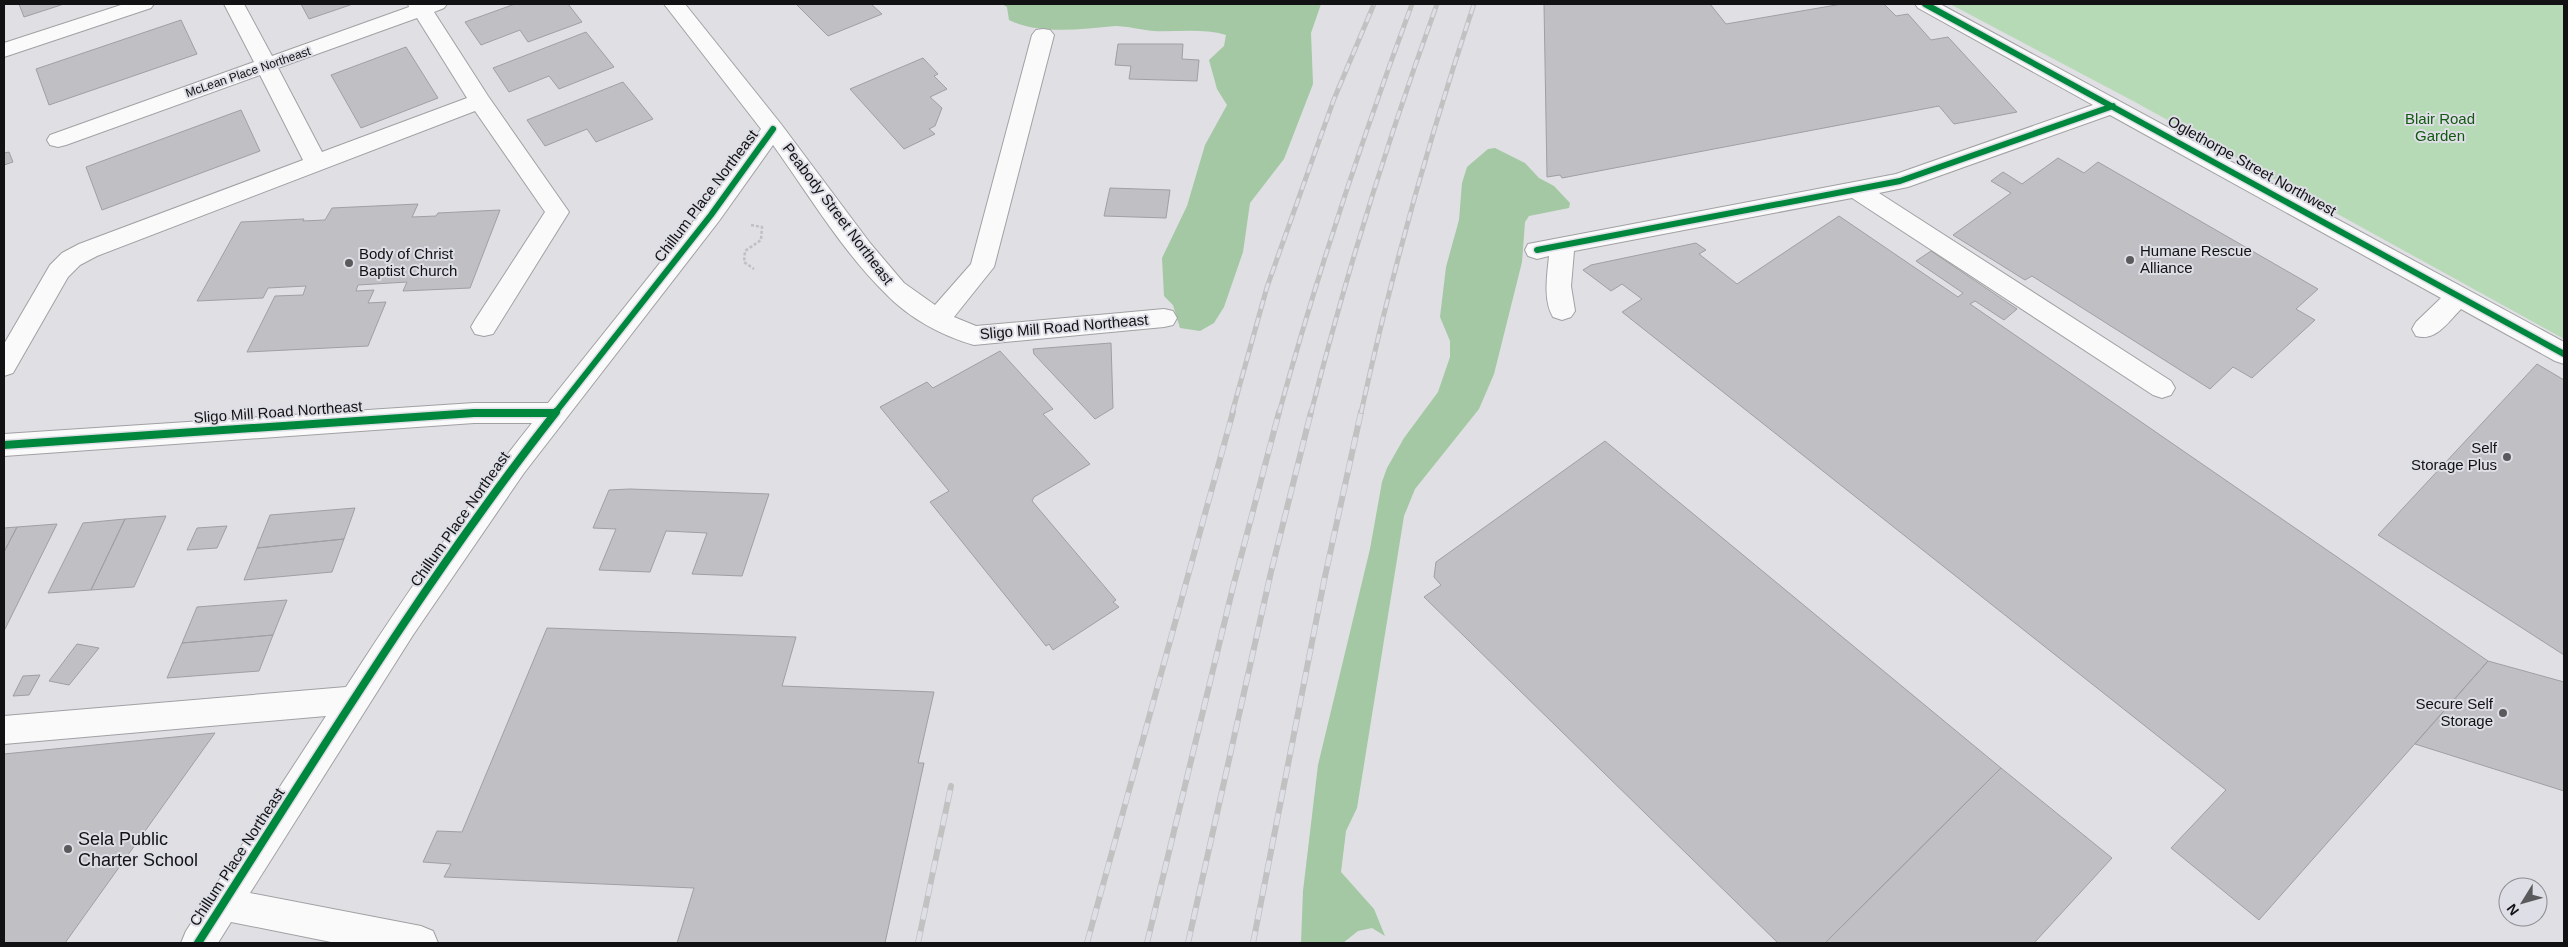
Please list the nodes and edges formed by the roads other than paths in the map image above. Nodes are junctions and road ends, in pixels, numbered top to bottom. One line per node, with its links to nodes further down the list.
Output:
1 (144, 4): 7 (street)
2 (234, 4): 8 (street)
3 (674, 4): 11 (street, Peabody Street Northeast)
4 (1925, 4): 10 (street, Oglethorpe Street Northwest)
5 (426, 6): 8 (street, McLean Place Northeast); 9 (street)
6 (1043, 35): 20 (street)
7 (4, 50)
8 (266, 66): 12 (street, McLean Place Northeast); 13 (street)
9 (480, 100): 13 (street); 21 (street)
10 (2113, 106): 14 (street); 17 (street, Oglethorpe Street Northwest)
11 (773, 129): 20 (street, Peabody Street Northeast); 26 (street, Chillum Place Northeast)
12 (58, 140)
13 (316, 162): 24 (street)
14 (1857, 190): 15 (street); 25 (street)
15 (1562, 245): 16 (street); 18 (street)
16 (1537, 250)
17 (2459, 296): 22 (street); 23 (street, Oglethorpe Street Northwest)
18 (1562, 311)
19 (1164, 318): 20 (street, Sligo Mill Road Northeast)
20 (937, 320)
21 (484, 327)
22 (2424, 329)
23 (2564, 354)
24 (4, 366)
25 (2162, 388)
26 (554, 413): 27 (street, Sligo Mill Road Northeast); 28 (street, Chillum Place Northeast)
27 (4, 445)
28 (354, 700): 29 (street); 30 (street, Chillum Place Northeast)
29 (4, 730)
30 (223, 904): 31 (street, Chillum Place Northeast); 32 (street)
31 (198, 943)
32 (421, 943)

